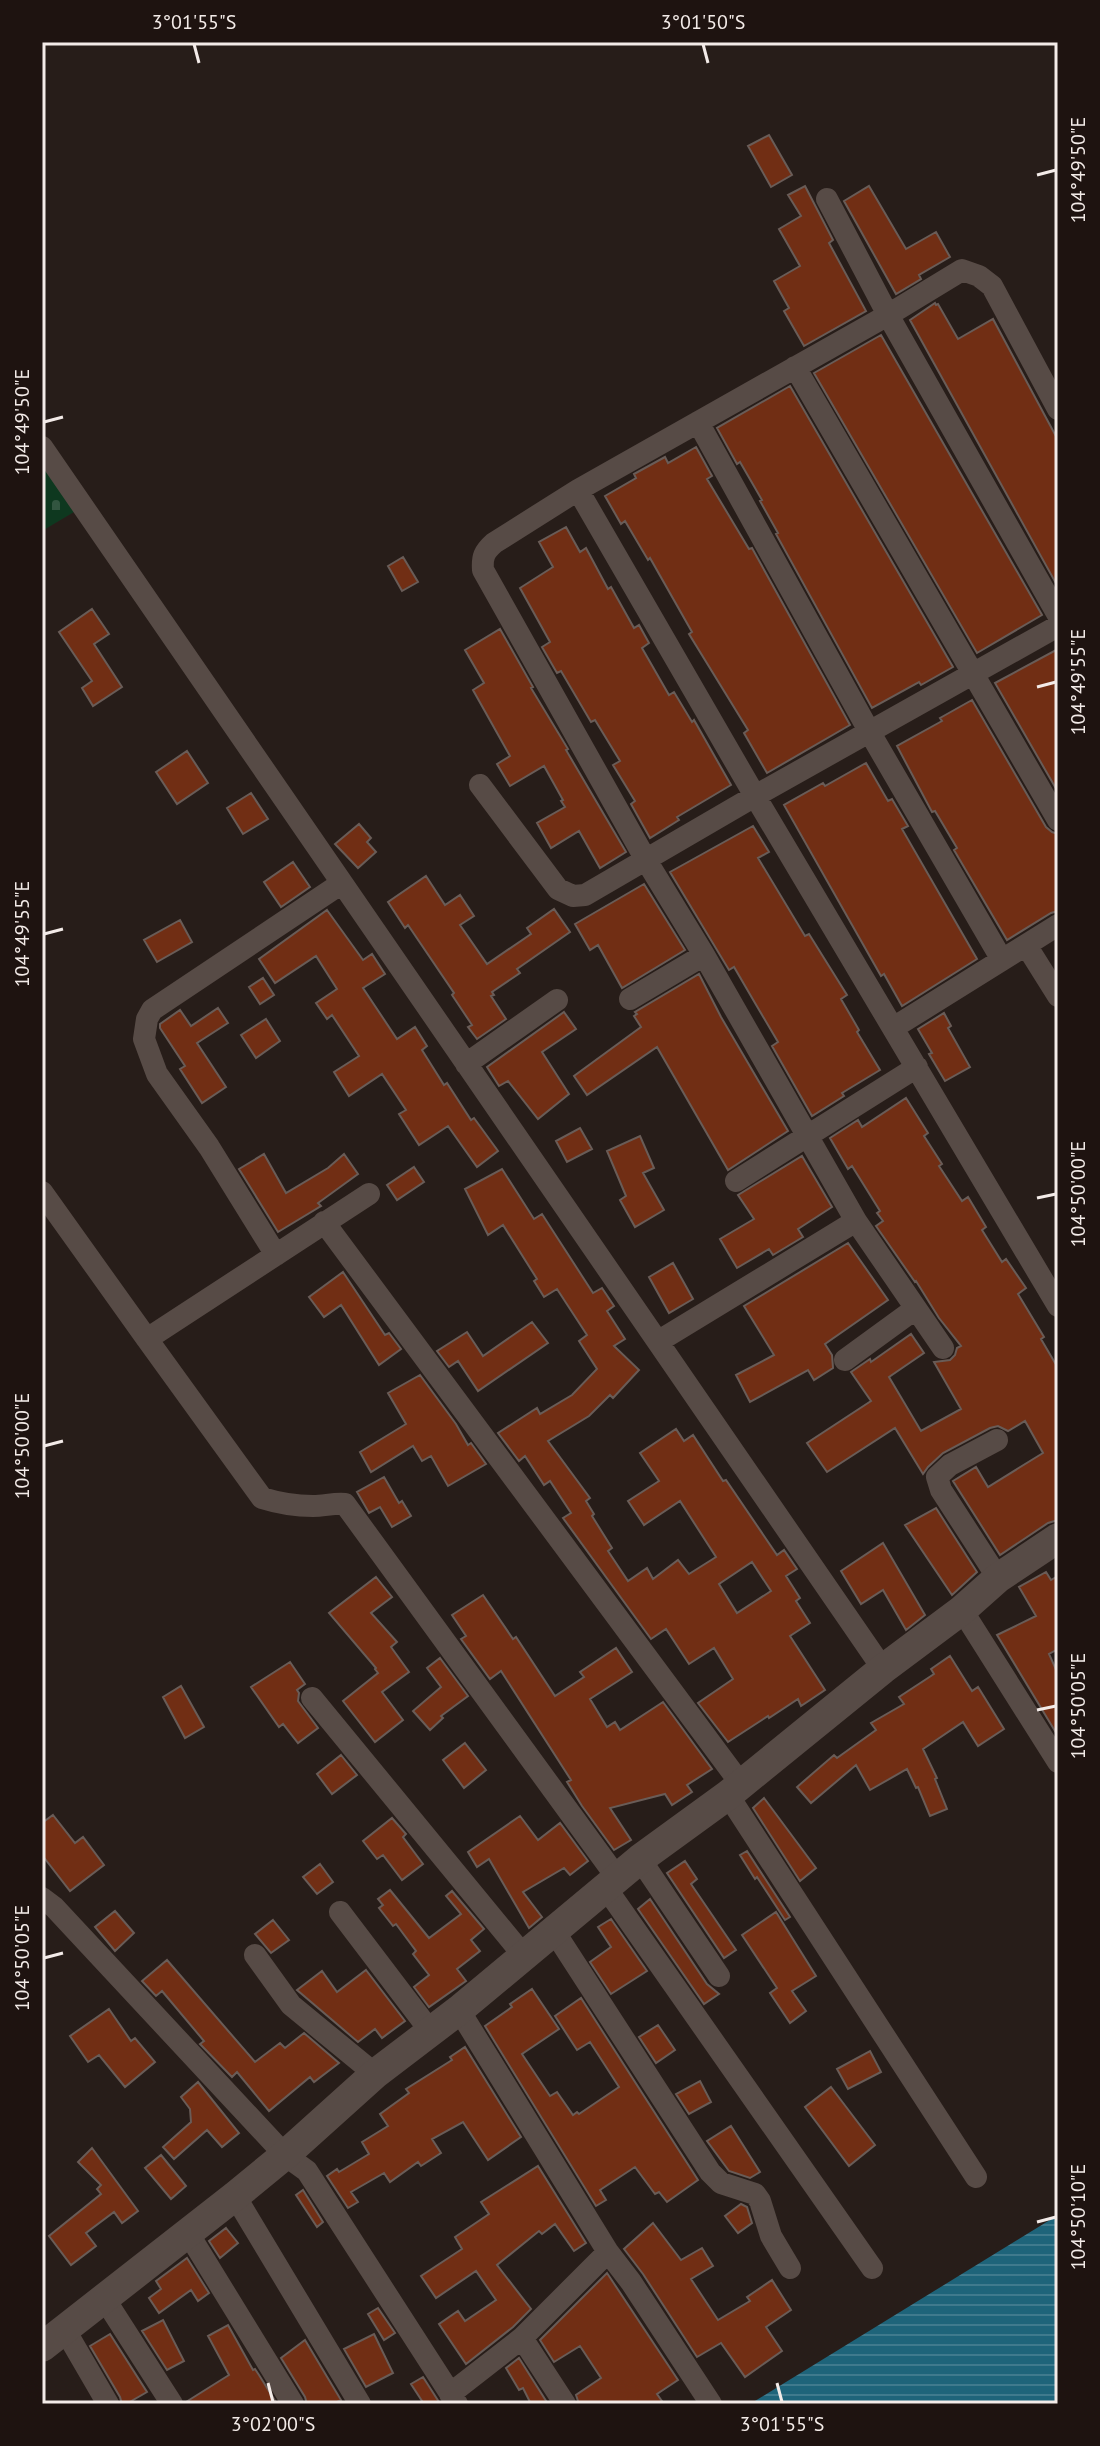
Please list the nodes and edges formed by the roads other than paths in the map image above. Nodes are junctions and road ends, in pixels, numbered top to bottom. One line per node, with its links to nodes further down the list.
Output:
1 (827, 199): 2 (street)
2 (888, 315): 3 (street); 4 (street); 8 (street)
3 (795, 367): 5 (street); 10 (street)
4 (1058, 409)
5 (698, 422): 7 (street); 11 (street)
6 (42, 447): 16 (street)
7 (578, 490): 13 (street); 15 (street)
8 (1058, 615)
9 (1058, 626): 10 (street)
10 (973, 673): 11 (street); 14 (street)
11 (869, 731): 13 (street); 20 (street)
12 (480, 785): 15 (street)
13 (755, 796): 15 (street); 24 (street)
14 (1058, 820)
15 (646, 860): 19 (street)
16 (342, 883): 25 (street); 33 (street)
17 (1058, 925): 18 (street)
18 (1026, 945): 20 (street); 21 (street)
19 (704, 955): 22 (street); 27 (street)
20 (1002, 960): 24 (street)
21 (1058, 996)
22 (630, 999)
23 (557, 1000): 25 (street)
24 (893, 1028): 26 (street)
25 (466, 1064): 37 (street)
26 (917, 1067): 27 (street); 34 (street)
27 (807, 1137): 28 (street); 31 (street)
28 (736, 1181)
29 (42, 1192): 36 (street)
30 (369, 1194): 32 (street)
31 (856, 1221): 35 (street); 37 (street)
32 (324, 1222): 33 (street); 47 (street)
33 (276, 1255): 36 (street)
34 (1058, 1306)
35 (915, 1309): 38 (street); 39 (street)
36 (147, 1339): 48 (street)
37 (659, 1341): 44 (street)
38 (943, 1348)
39 (845, 1360)
40 (997, 1440): 42 (street)
41 (1058, 1538): 42 (main road)
42 (998, 1578): 43 (main road)
43 (962, 1610): 44 (main road); 46 (street)
44 (883, 1669): 47 (main road)
45 (312, 1698): 53 (street)
46 (1058, 1762)
47 (734, 1789): 48 (main road); 59 (street)
48 (621, 1875): 51 (main road); 54 (street); 64 (street)
49 (42, 1898): 58 (street)
50 (340, 1912): 56 (street)
51 (554, 1931): 53 (main road); 63 (street)
52 (255, 1955): 57 (street)
53 (524, 1956): 55 (main road)
54 (719, 1976)
55 (459, 2010): 56 (main road); 62 (street)
56 (431, 2032): 57 (main road)
57 (375, 2074): 58 (main road)
58 (285, 2155): 60 (main road); 68 (street)
59 (976, 2177)
60 (235, 2196): 61 (main road); 72 (street)
61 (188, 2233): 65 (main road); 71 (street)
62 (608, 2252): 66 (street); 74 (street)
63 (790, 2268)
64 (872, 2268)
65 (104, 2298): 67 (main road); 70 (street)
66 (522, 2338): 68 (street); 73 (street)
67 (53, 2339): 69 (street)
68 (453, 2399)
69 (108, 2404)
70 (172, 2404)
71 (293, 2404)
72 (360, 2404)
73 (565, 2404)
74 (711, 2404)

